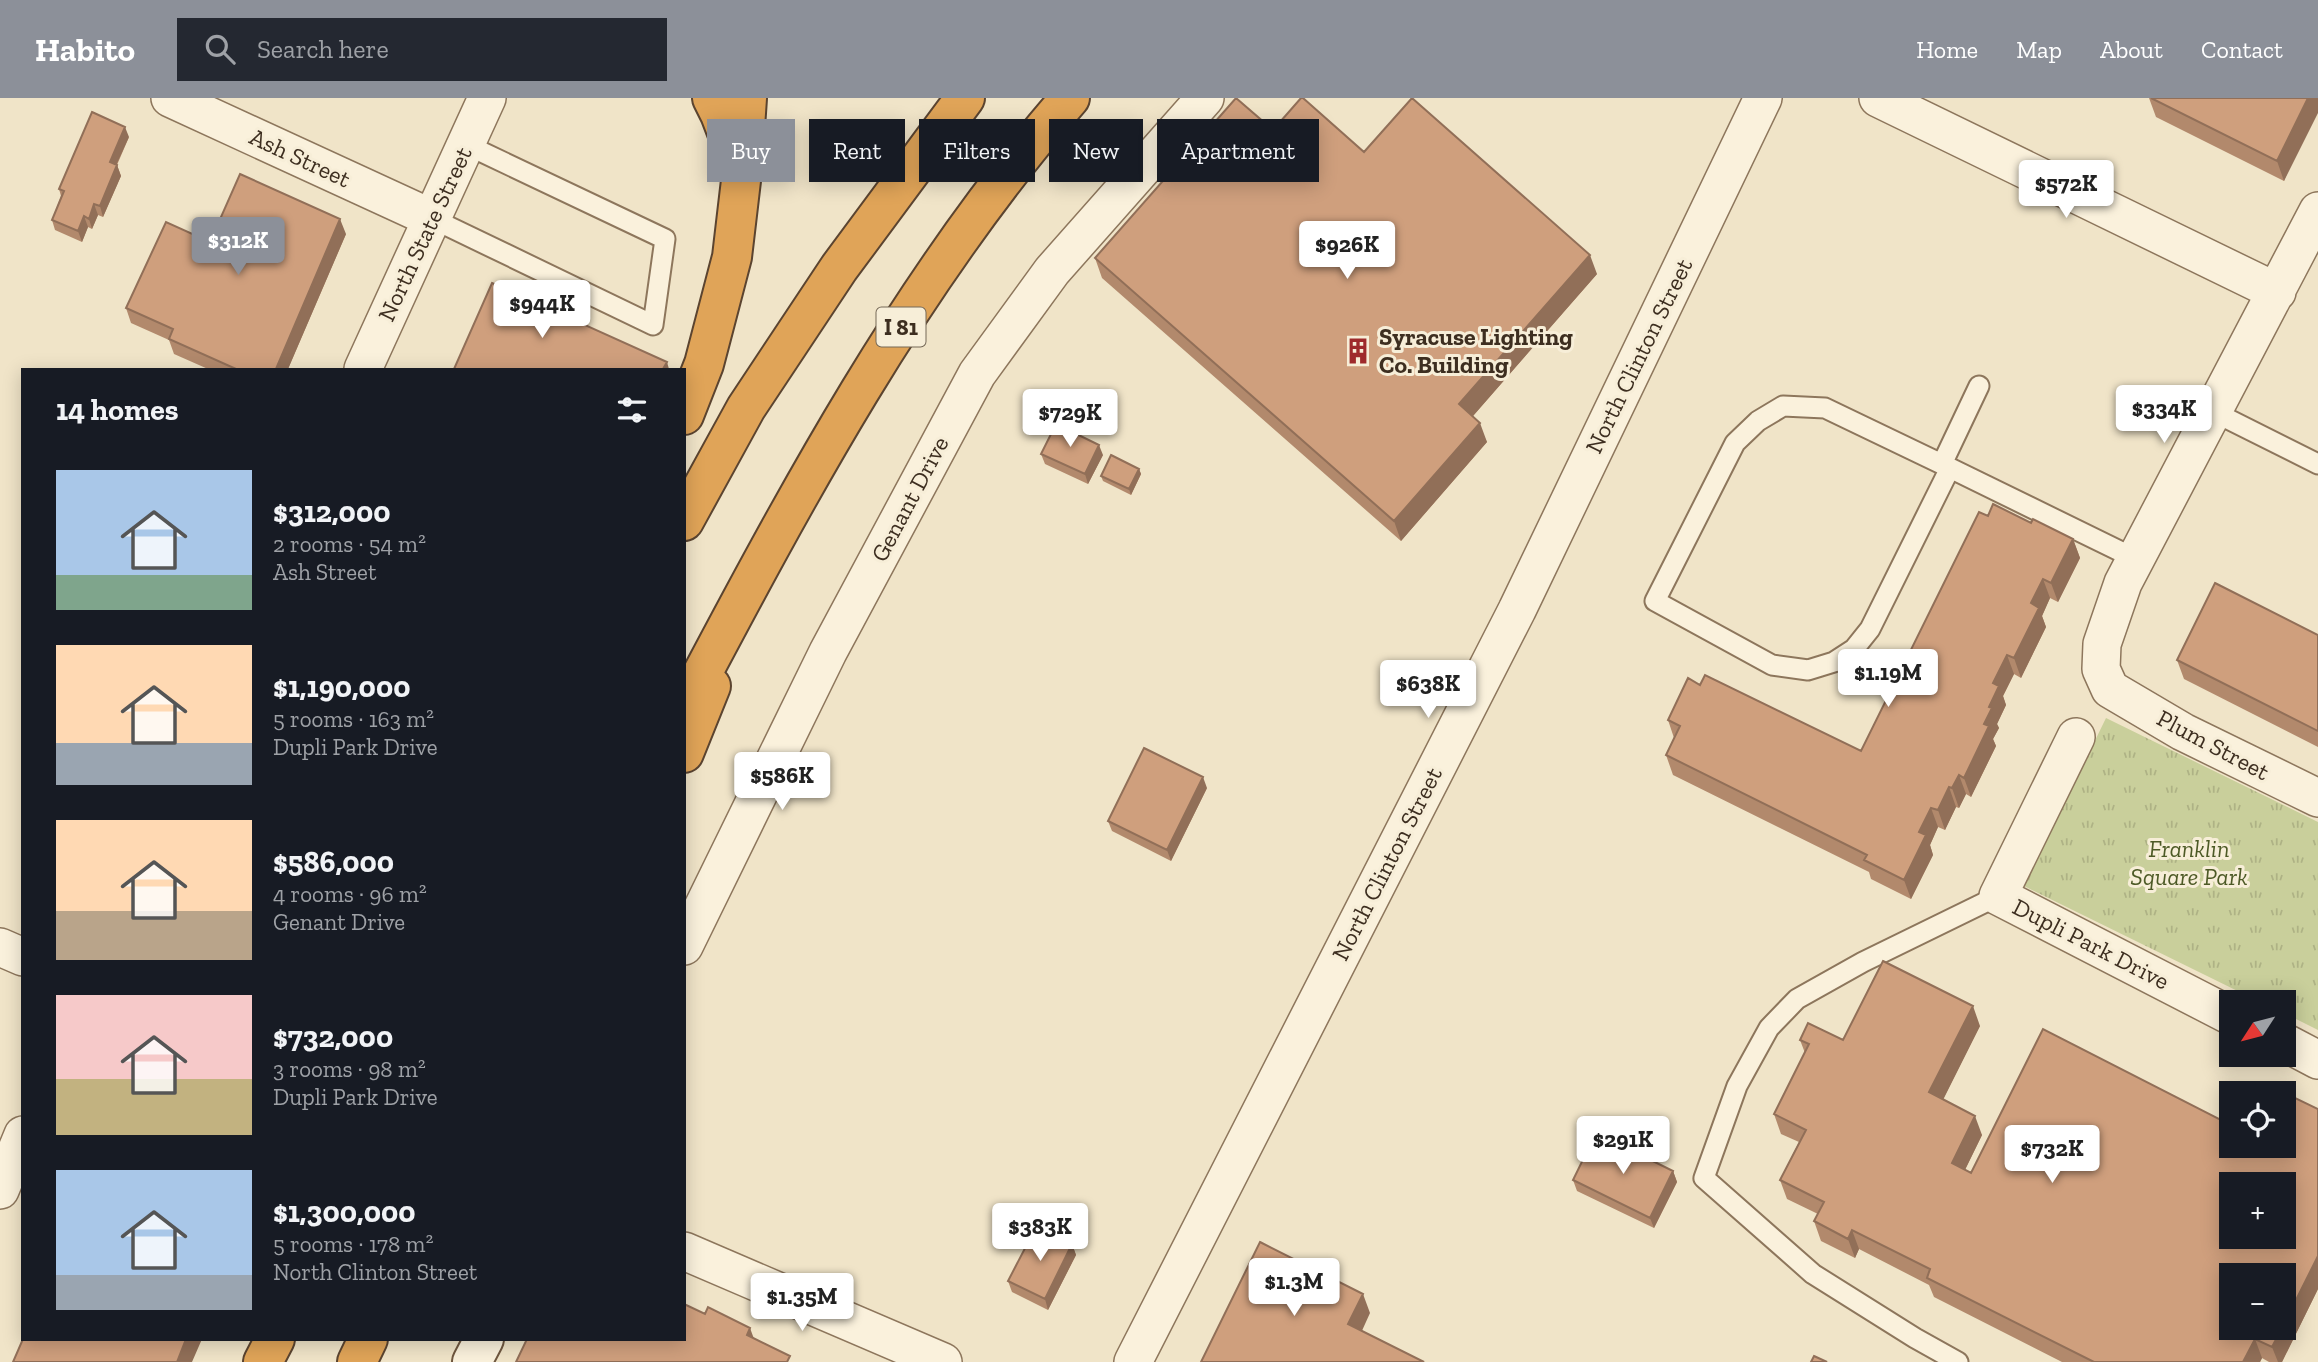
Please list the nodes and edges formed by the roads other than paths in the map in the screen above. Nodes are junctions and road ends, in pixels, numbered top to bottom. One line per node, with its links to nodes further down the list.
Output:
1 (170, 98): 15 (street, Ash Street)
2 (487, 98): 12 (street, North State Street)
3 (712, 98): 10 (highway)
4 (747, 98): 11 (highway)
5 (965, 98): 23 (highway)
6 (1070, 98): 25 (highway, I 81)
7 (1205, 98): 31 (street, Genant Drive)
8 (1763, 98): 47 (street, North Clinton Street)
9 (1878, 98): 16 (street)
10 (722, 119)
11 (746, 119)
12 (465, 144): 15 (street, North State Street); 15 (lane)
13 (741, 182): 19 (highway)
14 (2318, 211): 16 (street)
15 (431, 218): 17 (street, North State Street)
16 (2277, 292): 20 (street)
17 (363, 368)
18 (1979, 386): 22 (lane)
19 (686, 410)
20 (2214, 412): 21 (lane); 24 (street)
21 (2318, 464)
22 (1946, 466): 22 (lane); 24 (lane)
23 (686, 517)
24 (2136, 559): 29 (street, Plum Street)
25 (756, 572): 26 (highway, I 81); 28 (highway)
26 (686, 704)
27 (2076, 737): 30 (street, Dupli Park Drive)
28 (686, 748)
29 (2318, 798)
30 (1998, 896): 34 (street, Dupli Park Drive); 48 (lane)
31 (686, 942)
32 (0, 947): 33 (street)
33 (21, 956)
34 (2219, 1010)
35 (2296, 1048): 36 (street)
36 (2318, 1060)
37 (21, 1140): 38 (street)
38 (0, 1190)
39 (686, 1252): 46 (street)
40 (274, 1341): 43 (highway)
41 (367, 1341): 44 (highway)
42 (483, 1341): 45 (main road)
43 (263, 1362)
44 (357, 1362)
45 (472, 1362)
46 (943, 1362)
47 (1133, 1362)
48 (1958, 1362)

